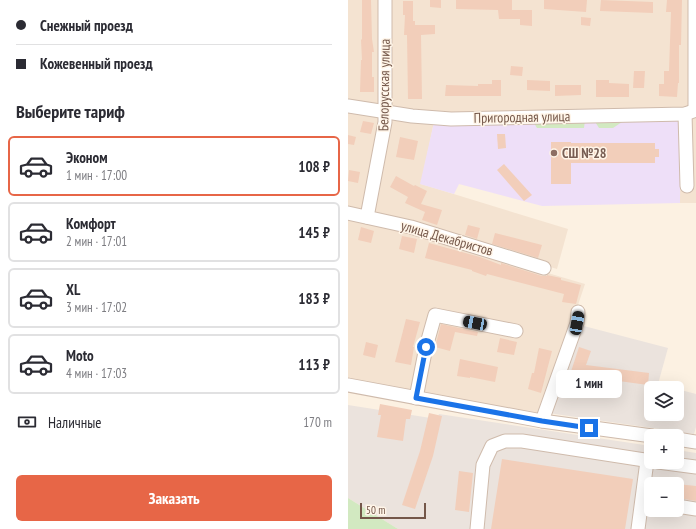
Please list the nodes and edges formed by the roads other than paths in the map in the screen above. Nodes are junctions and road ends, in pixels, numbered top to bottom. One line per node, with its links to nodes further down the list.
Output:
1 (385, 0): 5 (street, Белорусская улица)
2 (695, 0): 4 (street)
3 (348, 106): 5 (street, Пригородная улица)
4 (692, 111): 5 (street, Пригородная улица); 6 (street)
5 (385, 113): 8 (street, Белорусская улица)
6 (687, 186)
7 (348, 214): 8 (street, улица Декабристов)
8 (367, 217): 9 (street, улица Декабристов)
9 (544, 268)
10 (578, 312): 14 (street)
11 (516, 331): 13 (street)
12 (348, 385): 13 (street)
13 (416, 398): 14 (street)
14 (542, 421): 15 (street)
15 (644, 435)
16 (684, 440): 17 (street)
17 (696, 442)
18 (644, 460): 24 (street)
19 (684, 465): 20 (street)
20 (696, 467)
21 (684, 507): 22 (street)
22 (696, 509)
23 (644, 510): 25 (street)
24 (477, 529)
25 (638, 529)

